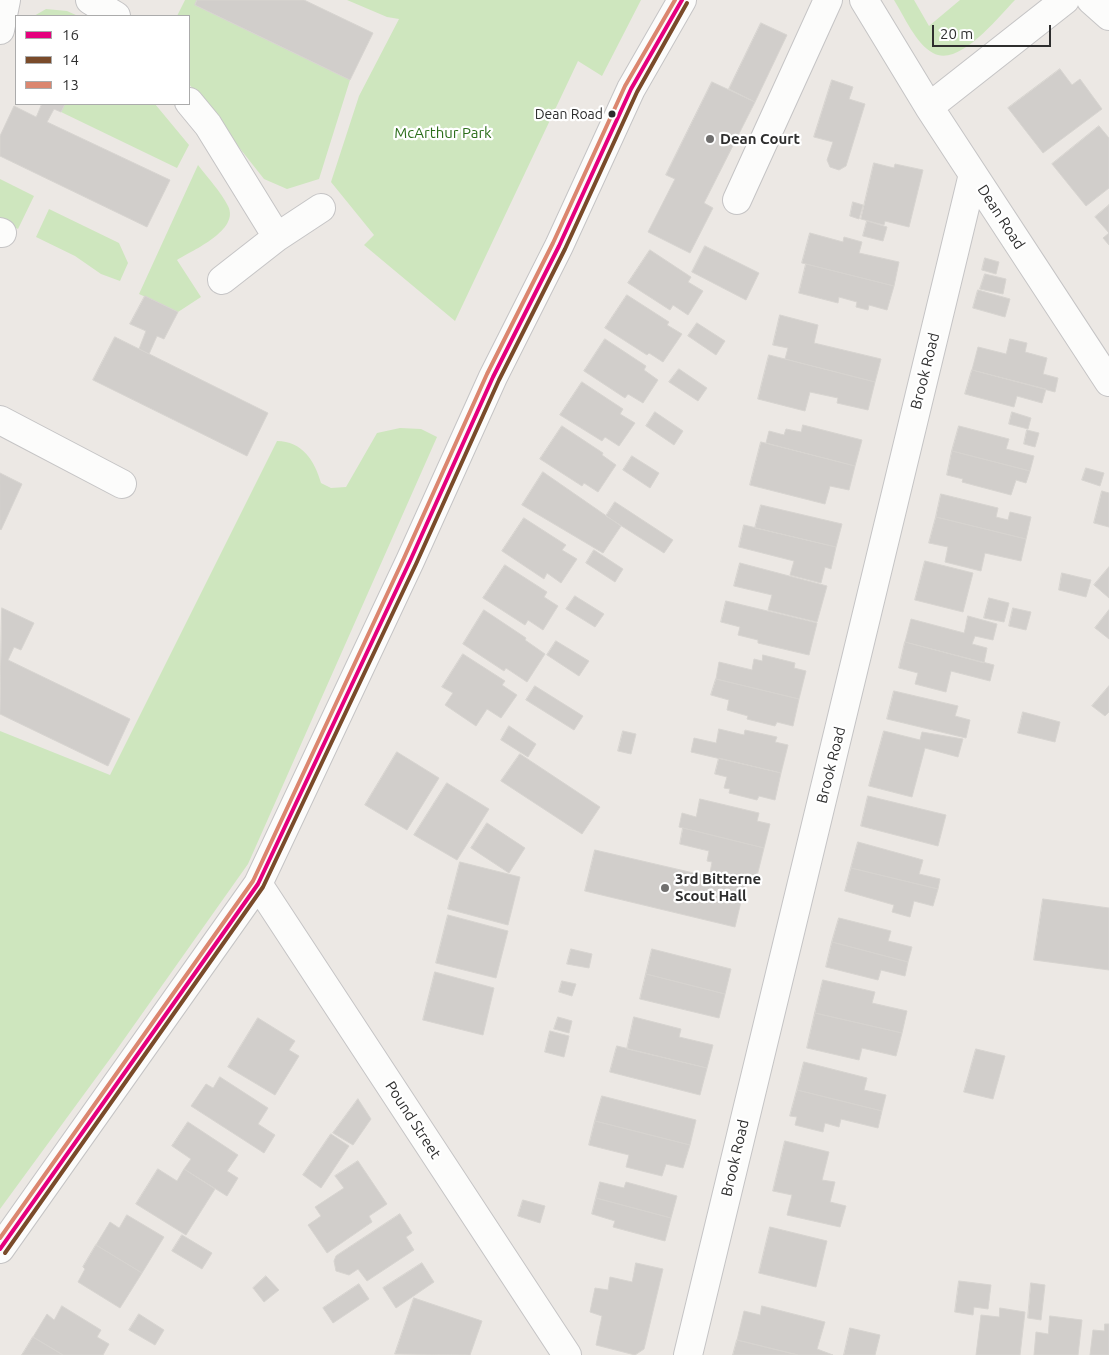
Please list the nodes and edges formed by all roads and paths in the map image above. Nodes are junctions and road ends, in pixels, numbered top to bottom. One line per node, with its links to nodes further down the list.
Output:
1 (6, 0): 10 (street)
2 (90, 0): 8 (street)
3 (682, 0): 21 (street)
4 (828, 0): 14 (street)
5 (864, 0): 12 (street, Dean Road)
6 (1065, 0): 12 (street)
7 (1090, 0): 9 (street)
8 (117, 10)
9 (1109, 16)
10 (0, 30)
11 (190, 103): 16 (street)
12 (929, 107): 13 (street, Dean Road)
13 (973, 174): 18 (street, Dean Road); 24 (street, Brook Road)
14 (736, 200)
15 (320, 208): 16 (street)
16 (277, 237): 17 (street)
17 (222, 280)
18 (1109, 382)
19 (0, 420): 20 (street)
20 (122, 484)
21 (258, 884): 22 (street); 23 (street, Pound Street)
22 (0, 1249)
23 (567, 1355)
24 (688, 1355)

